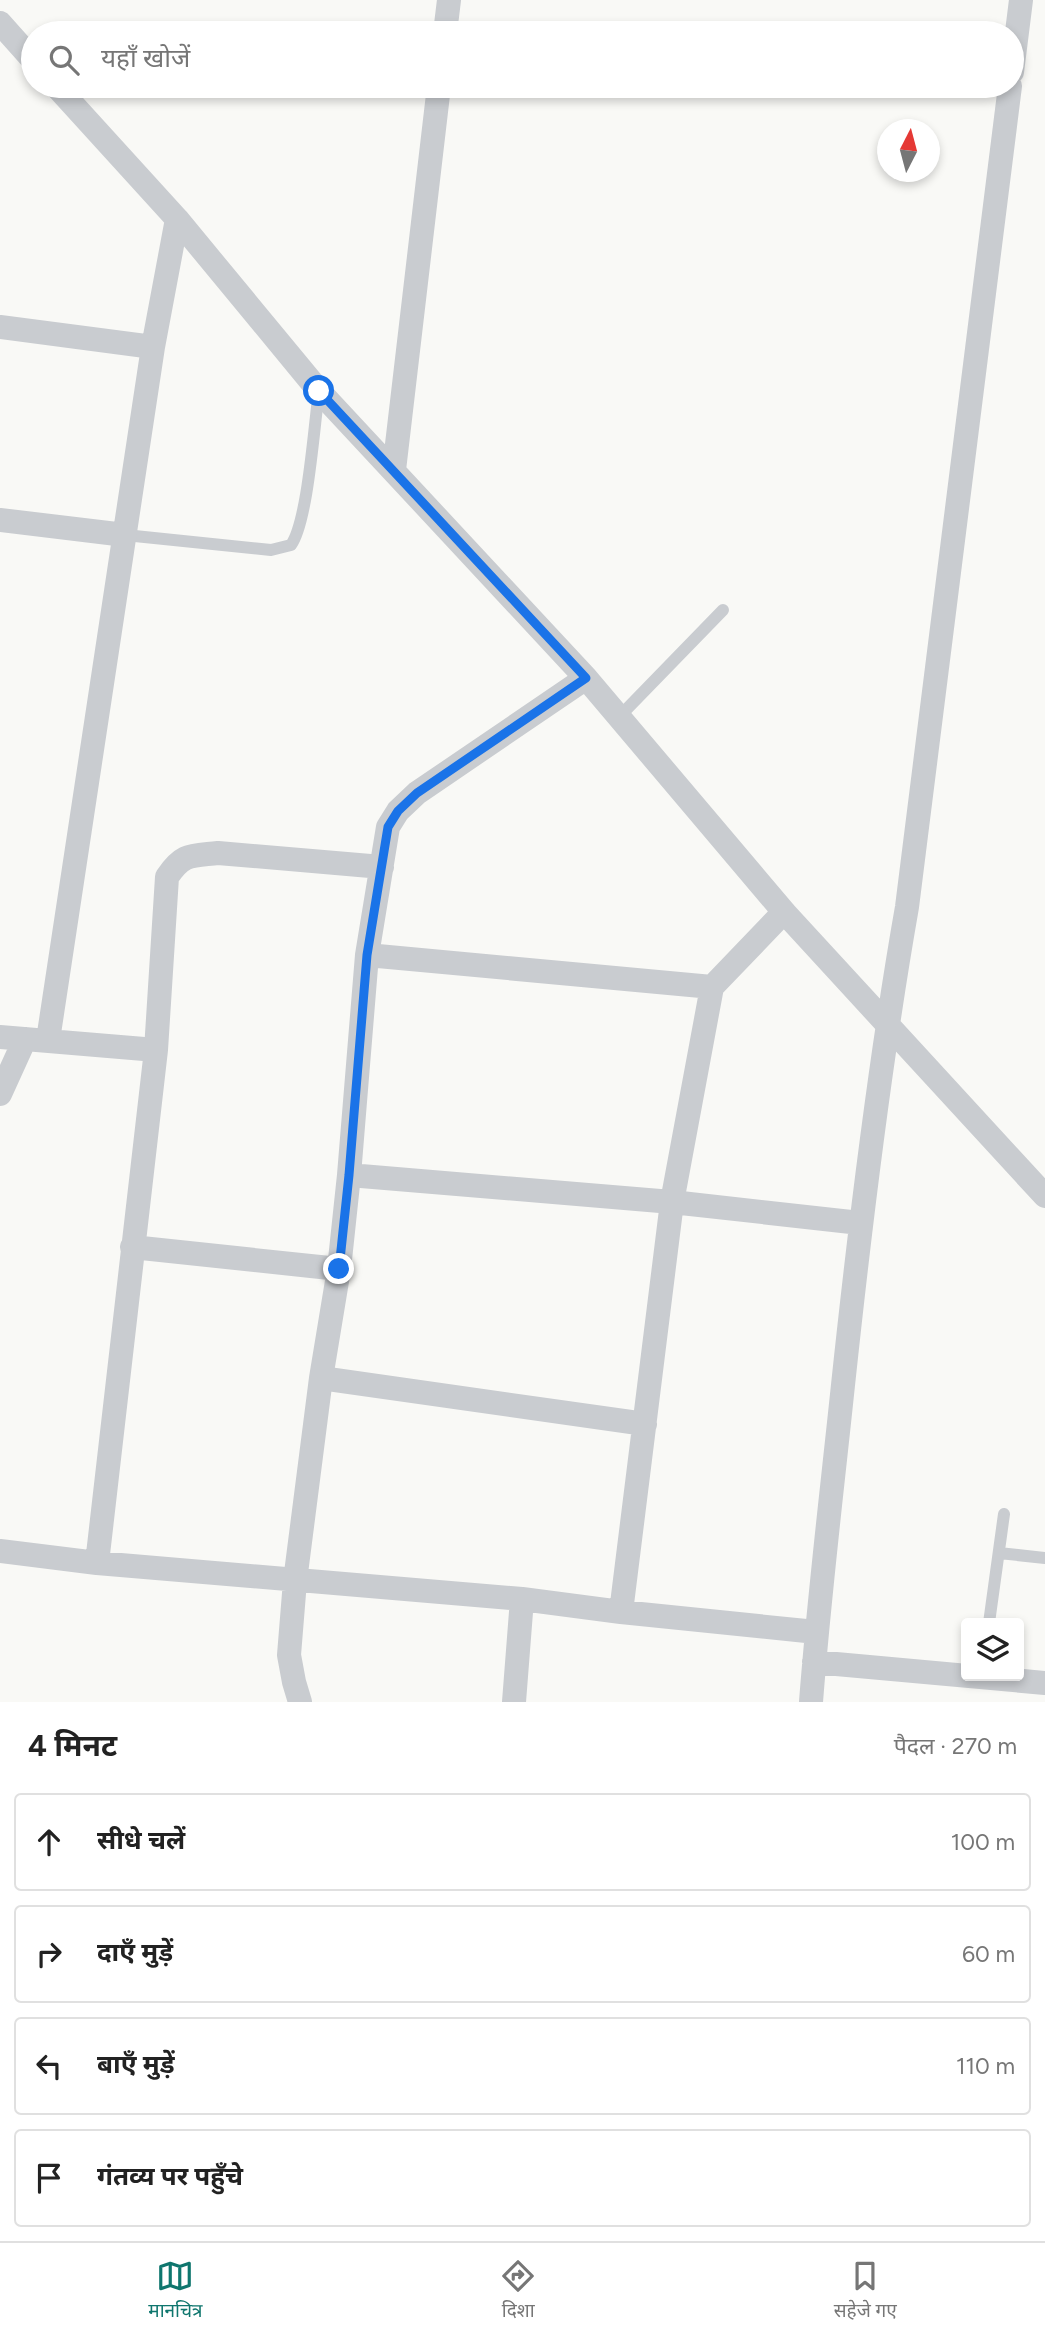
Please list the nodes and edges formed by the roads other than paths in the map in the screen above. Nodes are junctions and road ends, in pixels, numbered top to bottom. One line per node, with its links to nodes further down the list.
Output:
1 (449, 0): 3 (street)
2 (1021, 0): 4 (street)
3 (446, 21)
4 (1018, 21)
5 (0, 23): 6 (street)
6 (21, 47)
7 (68, 98): 10 (street)
8 (438, 98): 14 (street)
9 (1008, 98): 24 (street)
10 (177, 219): 12 (street); 13 (street)
11 (0, 327): 12 (street)
12 (153, 347): 16 (street)
13 (319, 391): 14 (street); 16 (lane)
14 (394, 470): 18 (street)
15 (0, 520): 16 (street)
16 (125, 535): 26 (street)
17 (723, 610): 19 (lane)
18 (586, 678): 19 (street); 20 (street)
19 (619, 717): 21 (street)
20 (382, 867): 22 (street); 27 (street)
21 (784, 912): 23 (street); 24 (street)
22 (367, 955): 23 (street); 29 (street)
23 (712, 987): 31 (street)
24 (886, 1025): 30 (street); 32 (street)
25 (0, 1037): 26 (street)
26 (36, 1040): 27 (street); 28 (street)
27 (156, 1050): 33 (street)
28 (0, 1094)
29 (349, 1175): 31 (street); 34 (street)
30 (1045, 1196)
31 (672, 1202): 32 (street); 36 (street)
32 (860, 1223): 46 (street)
33 (132, 1247): 34 (street); 41 (street)
34 (339, 1269): 35 (street)
35 (321, 1378): 36 (street); 42 (street)
36 (645, 1424): 44 (street)
37 (1004, 1514): 39 (lane)
38 (0, 1551): 41 (street)
39 (999, 1553): 40 (lane); 45 (lane)
40 (1045, 1558)
41 (97, 1563): 42 (street)
42 (295, 1581): 43 (street); 51 (street)
43 (522, 1599): 44 (street); 52 (street)
44 (621, 1612): 46 (street)
45 (990, 1618)
46 (816, 1632): 47 (street)
47 (814, 1662): 48 (street); 53 (street)
48 (961, 1675)
49 (1024, 1681): 50 (street)
50 (1045, 1683)
51 (300, 1702)
52 (514, 1702)
53 (811, 1702)

